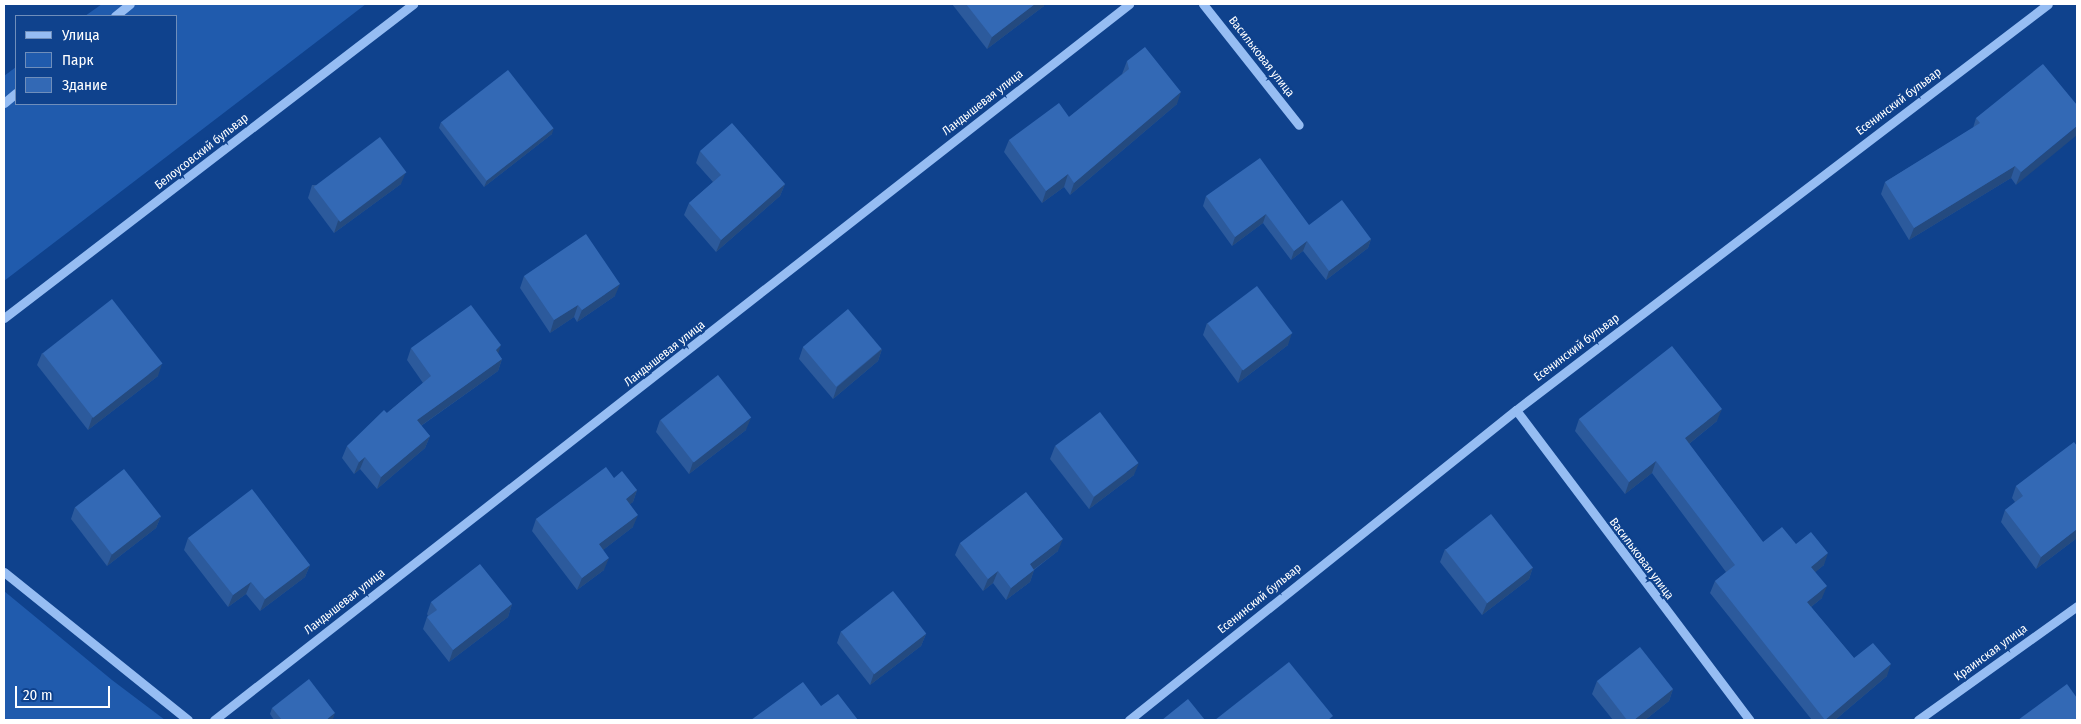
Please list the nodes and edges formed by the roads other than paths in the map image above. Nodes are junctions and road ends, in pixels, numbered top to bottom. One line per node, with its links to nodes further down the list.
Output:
1 (130, 4): 6 (street)
2 (413, 4): 10 (street, Белоусовский бульвар)
3 (1129, 4): 15 (street, Ландышевая улица)
4 (1203, 4): 9 (street, Васильковая улица)
5 (2048, 4): 11 (street, Есенинский бульвар)
6 (116, 15)
7 (15, 94): 8 (street)
8 (4, 103)
9 (1298, 125)
10 (4, 318)
11 (1516, 410): 16 (street, Есенинский бульвар); 17 (street, Васильковая улица)
12 (4, 572): 14 (street)
13 (2077, 606): 18 (street, Краинская улица)
14 (188, 720)
15 (214, 720)
16 (1129, 720)
17 (1750, 720)
18 (1918, 720)

